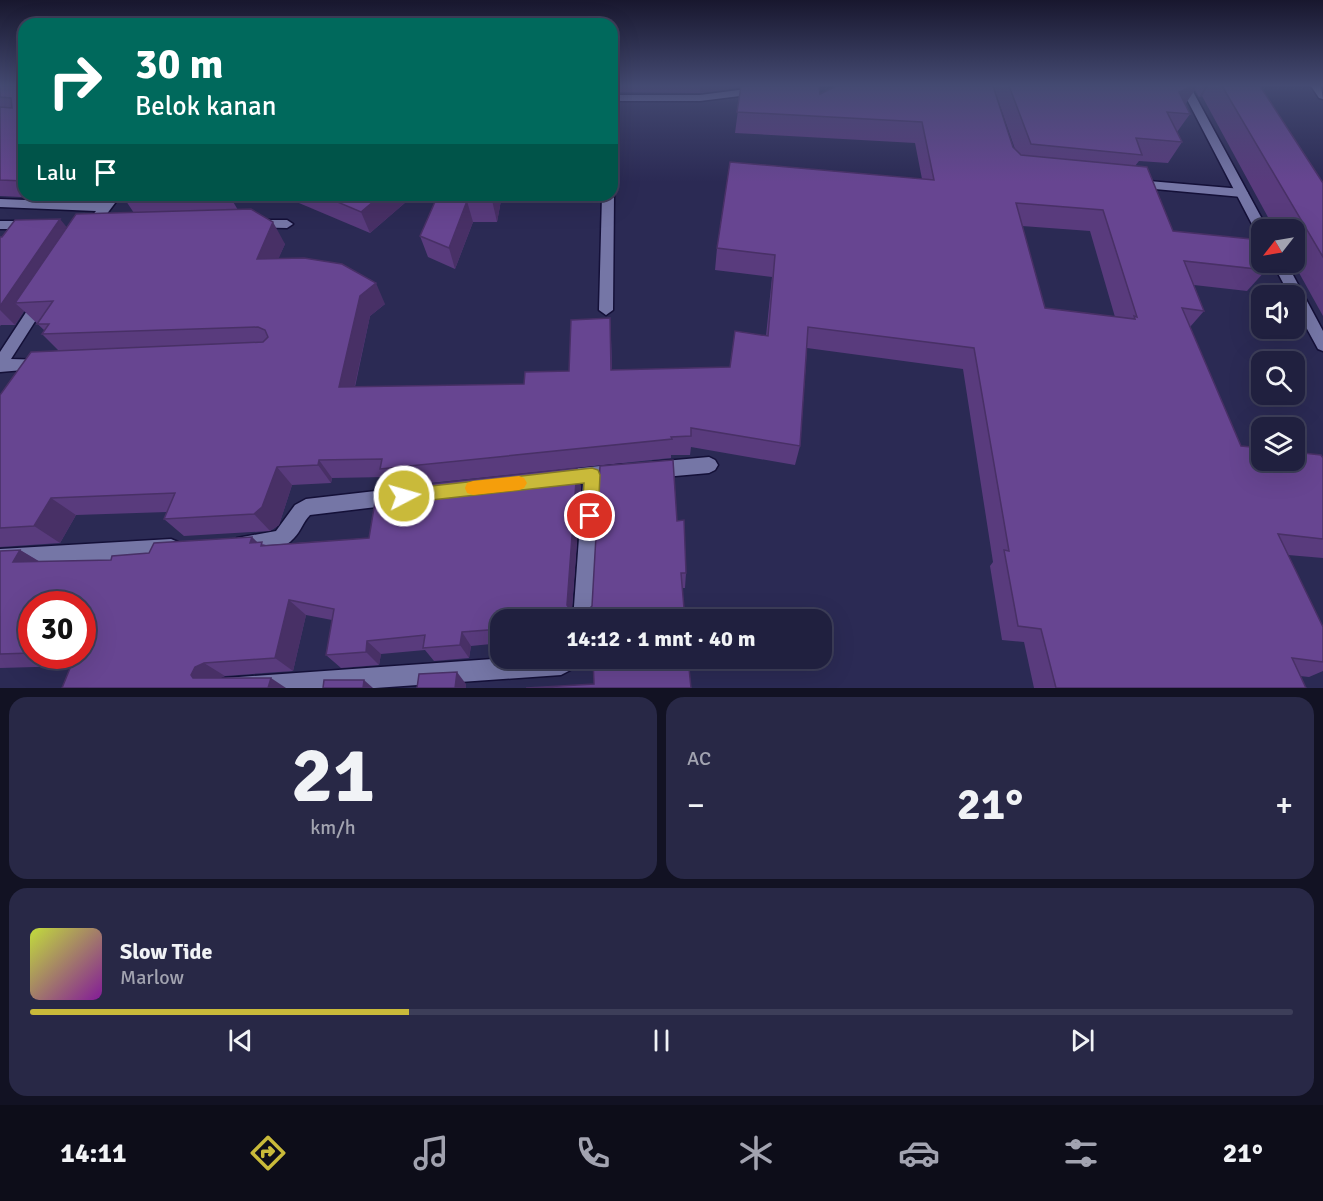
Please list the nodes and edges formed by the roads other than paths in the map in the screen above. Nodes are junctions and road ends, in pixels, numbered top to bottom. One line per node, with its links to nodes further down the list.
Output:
1 (1202, 118): 3 (street)
2 (1127, 183): 3 (street)
3 (1242, 193): 8 (street)
4 (110, 201): 7 (street)
5 (608, 201): 16 (street)
6 (0, 203): 7 (street)
7 (105, 207): 13 (street)
8 (1256, 219)
9 (241, 224): 10 (street)
10 (287, 224)
11 (0, 225): 12 (street)
12 (45, 226)
13 (113, 226)
14 (1285, 273): 17 (street)
15 (52, 285): 19 (street)
16 (606, 310)
17 (1323, 345)
18 (59, 364): 19 (street)
19 (0, 365)
20 (709, 465): 21 (street)
21 (592, 475): 22 (street); 27 (street)
22 (545, 480)
23 (416, 494): 24 (street)
24 (225, 545)
25 (190, 547): 26 (street)
26 (0, 558)
27 (584, 609)
28 (503, 669): 29 (street)
29 (225, 688)

